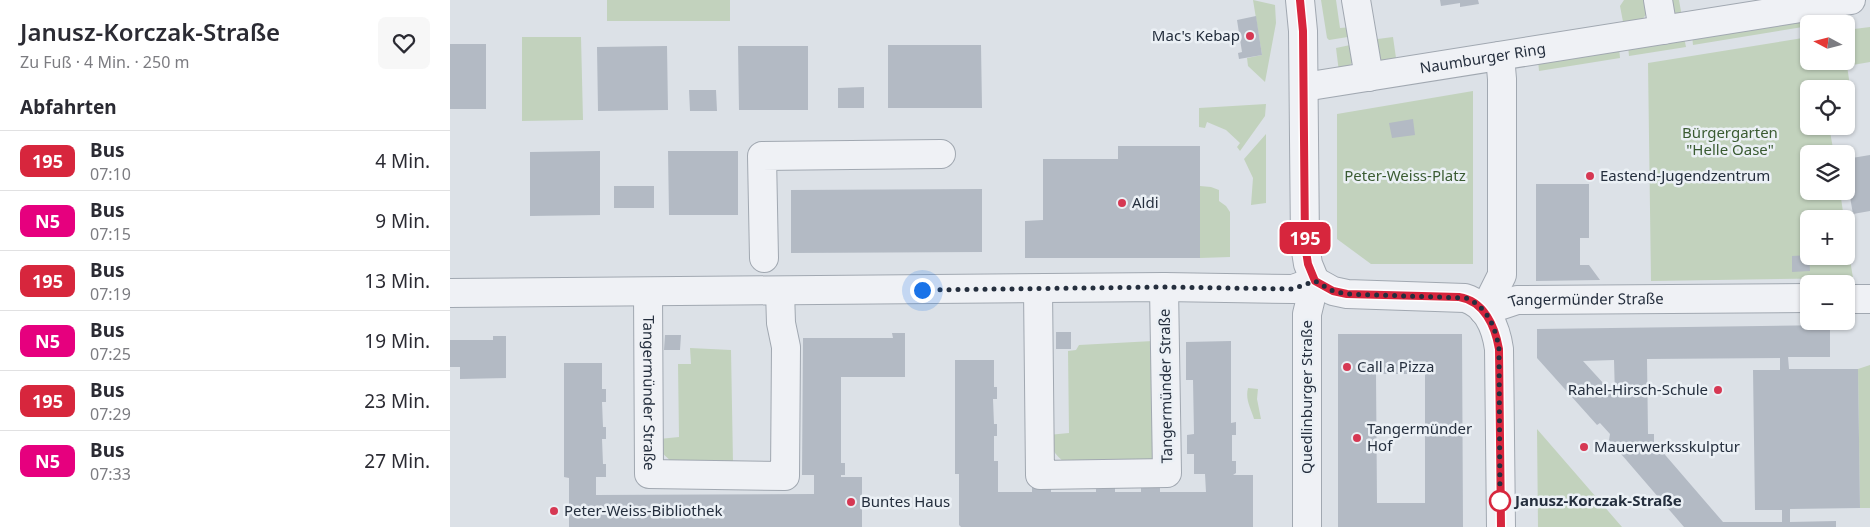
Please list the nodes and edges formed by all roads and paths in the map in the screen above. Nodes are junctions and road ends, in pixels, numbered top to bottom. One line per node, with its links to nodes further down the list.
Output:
1 (1300, 0): 8 (street)
2 (1356, 0): 7 (street)
3 (1658, 0): 5 (street)
4 (1851, 0): 5 (street, Naumburger Ring)
5 (1662, 30): 6 (street, Naumburger Ring)
6 (1500, 56): 7 (street, Naumburger Ring); 20 (street)
7 (1369, 77): 8 (street, Naumburger Ring)
8 (1304, 87): 11 (street)
9 (941, 154): 10 (street)
10 (764, 258)
11 (1315, 281): 12 (street, Tangermünder Straße); 20 (street); 21 (street, Quedlinburger Straße)
12 (1164, 287): 13 (street, Tangermünder Straße); 13 (street, Tangermünder Straße)
13 (1038, 289): 14 (street, Tangermünder Straße)
14 (780, 291): 15 (street, Tangermünder Straße); 15 (street, Tangermünder Straße)
15 (648, 292): 16 (street, Tangermünder Straße)
16 (450, 293)
17 (1800, 298): 20 (street, Tangermünder Straße)
18 (1855, 299): 19 (street)
19 (1870, 299)
20 (1484, 311): 22 (street)
21 (1308, 527)
22 (1501, 527)

